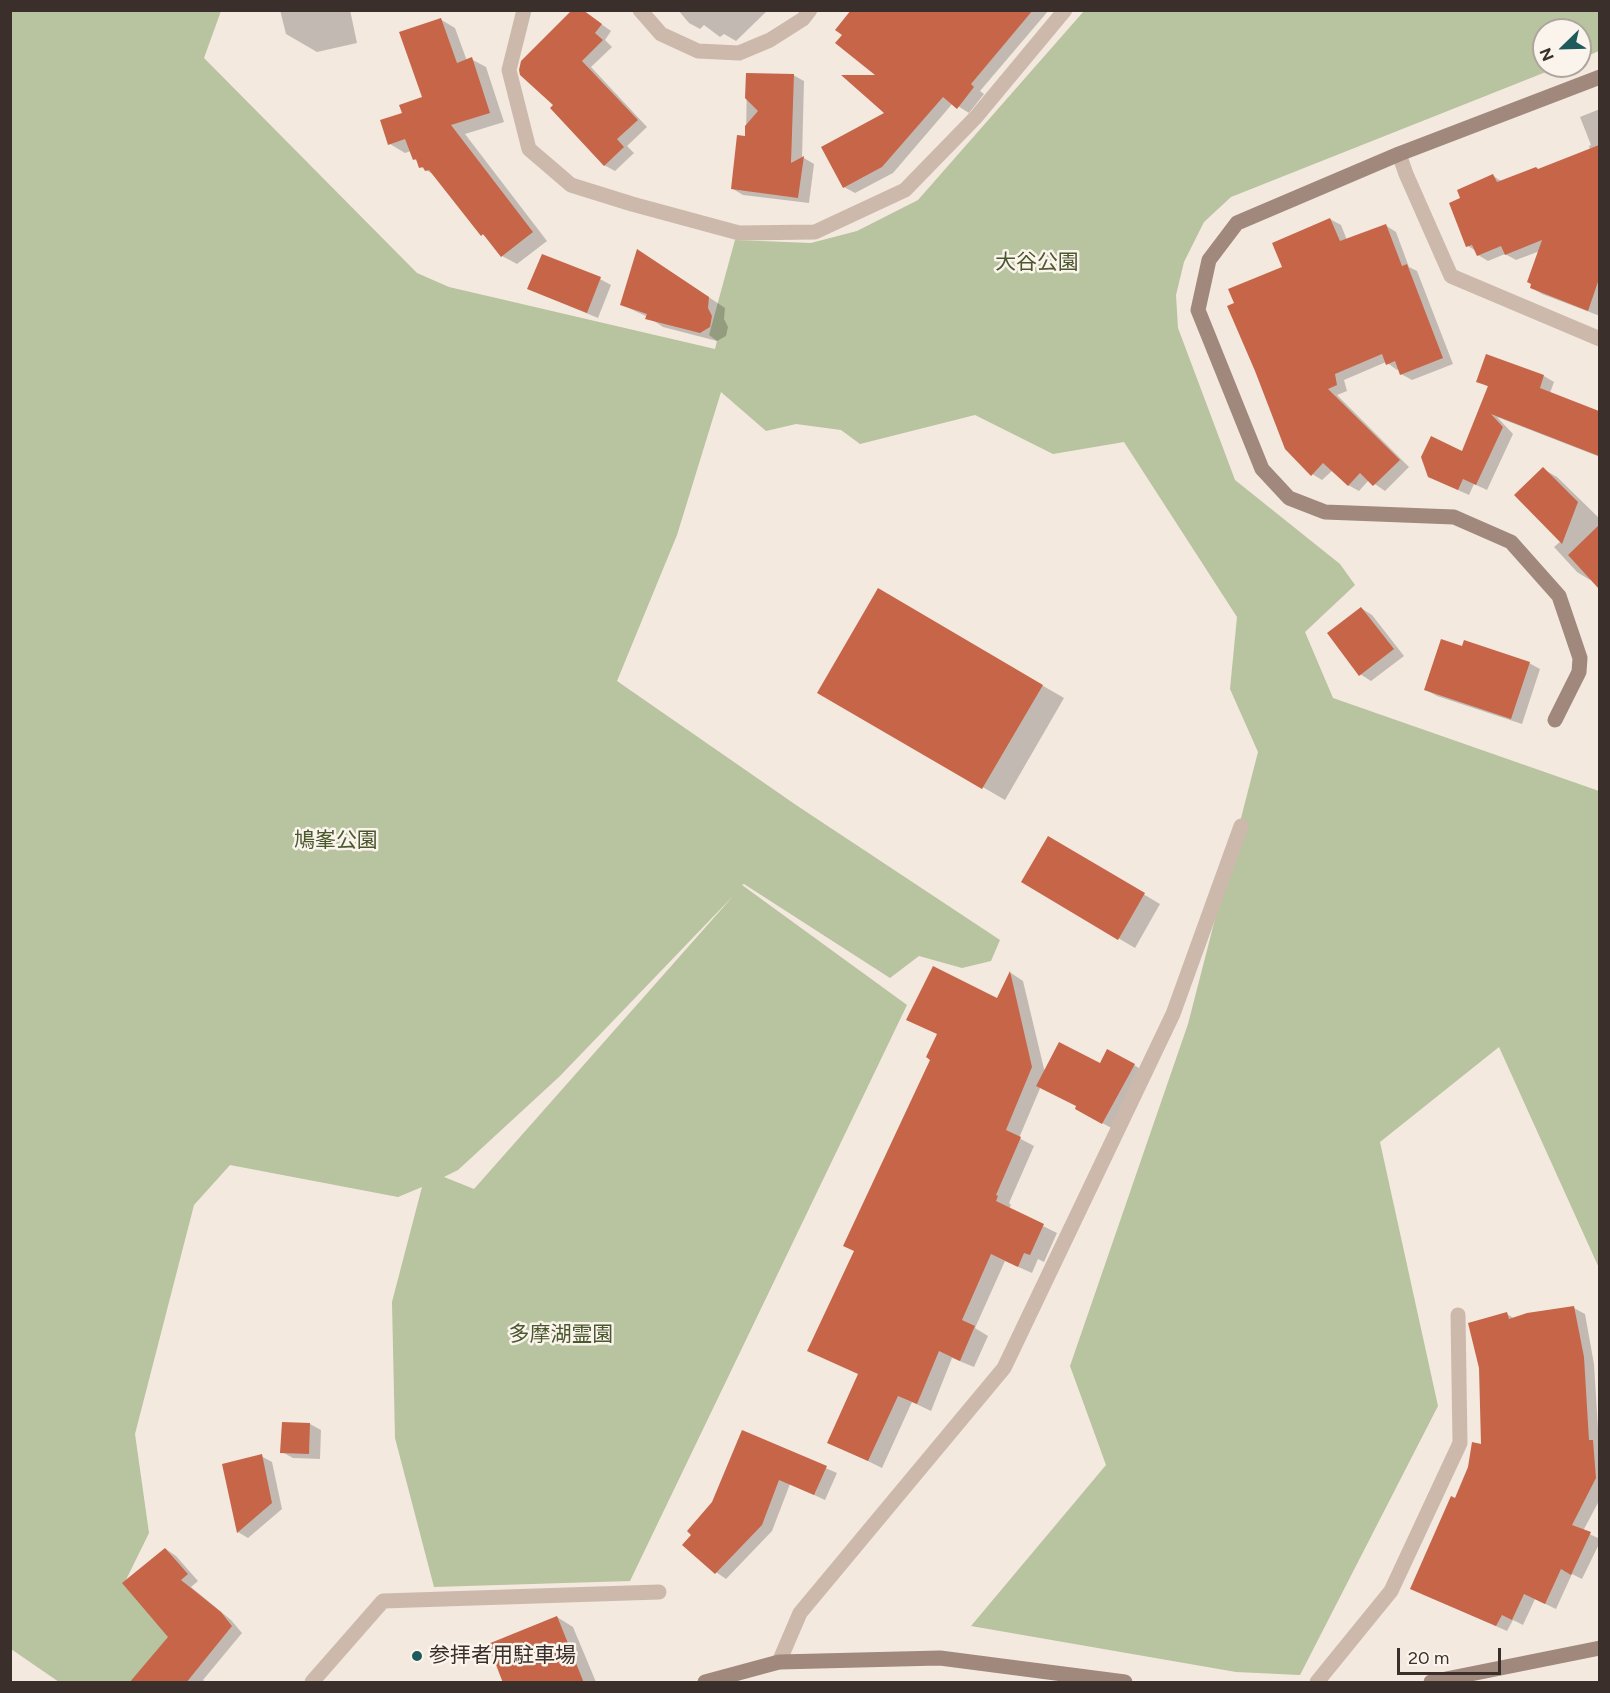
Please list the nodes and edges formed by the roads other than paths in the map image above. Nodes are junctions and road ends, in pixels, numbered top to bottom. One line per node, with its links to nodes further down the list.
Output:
1 (524, 10): 4 (street)
2 (640, 10): 3 (street)
3 (810, 10)
4 (1065, 10)
5 (1599, 77): 6 (street)
6 (1399, 154): 7 (street); 8 (street)
7 (1599, 339)
8 (1555, 720)
9 (1241, 826): 13 (street)
10 (1458, 1315): 17 (street)
11 (659, 1592): 14 (street)
12 (1599, 1648): 18 (street)
13 (779, 1662): 15 (street); 16 (street)
14 (312, 1683)
15 (705, 1683)
16 (1125, 1683)
17 (1317, 1683)
18 (1431, 1683)

